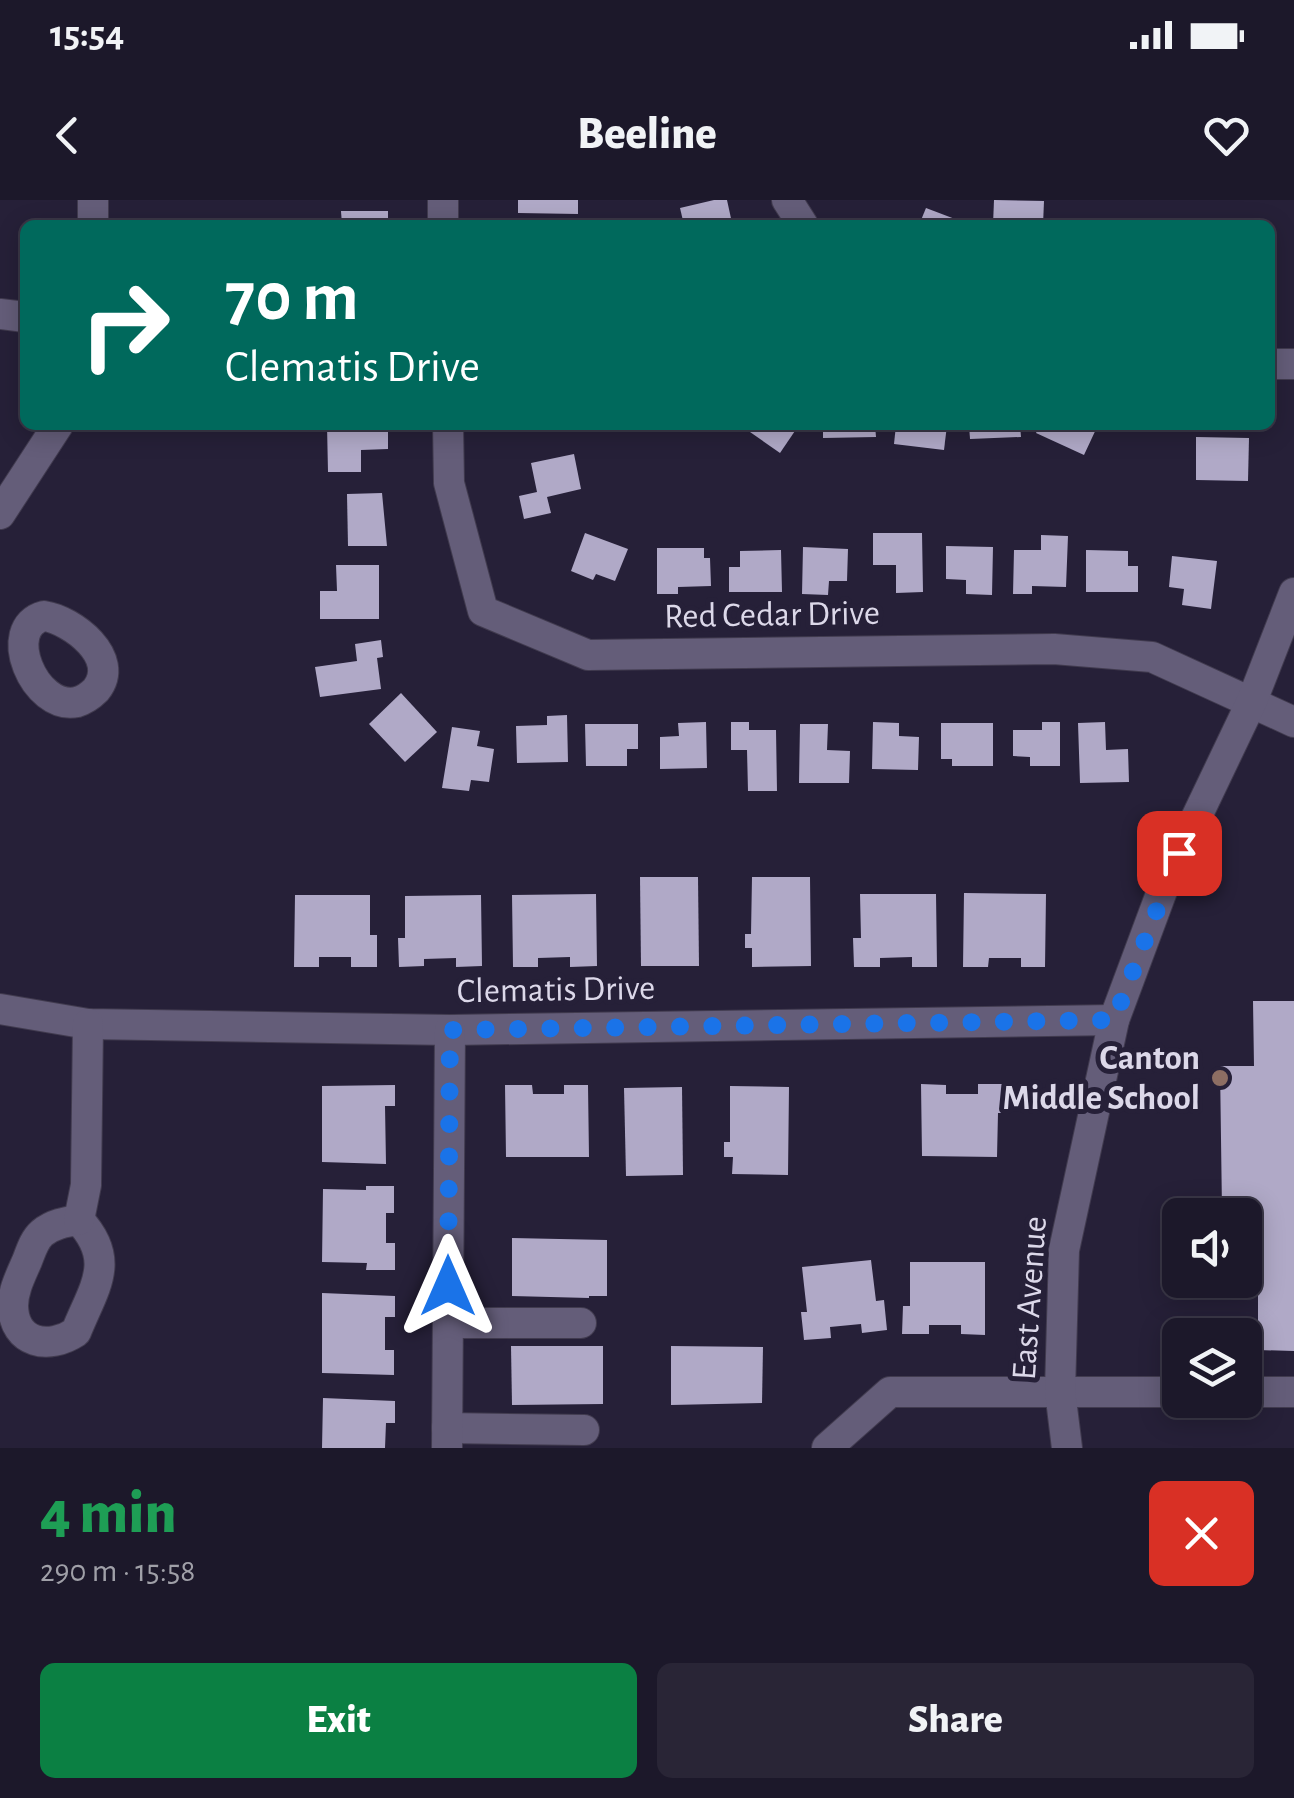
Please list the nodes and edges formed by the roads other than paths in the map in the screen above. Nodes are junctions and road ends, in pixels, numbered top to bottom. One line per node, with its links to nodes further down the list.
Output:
1 (55, 430): 3 (street)
2 (448, 430): 5 (street, Red Cedar Drive)
3 (0, 514)
4 (1294, 593): 5 (street, East Avenue)
5 (1252, 701): 6 (street); 8 (street, East Avenue)
6 (1294, 722)
7 (0, 1008): 9 (street, Clematis Drive)
8 (1114, 1020): 10 (street, Clematis Drive); 14 (street, East Avenue)
9 (88, 1024): 10 (street, Clematis Drive); 11 (street)
10 (450, 1030): 12 (street)
11 (79, 1220)
12 (448, 1322): 13 (street); 19 (street)
13 (582, 1324)
14 (1060, 1391): 15 (street); 20 (street); 21 (street, East Avenue)
15 (1162, 1392)
16 (1262, 1392): 17 (street)
17 (1294, 1392)
18 (584, 1430): 19 (street)
19 (447, 1438)
20 (827, 1448)
21 (1067, 1448)

